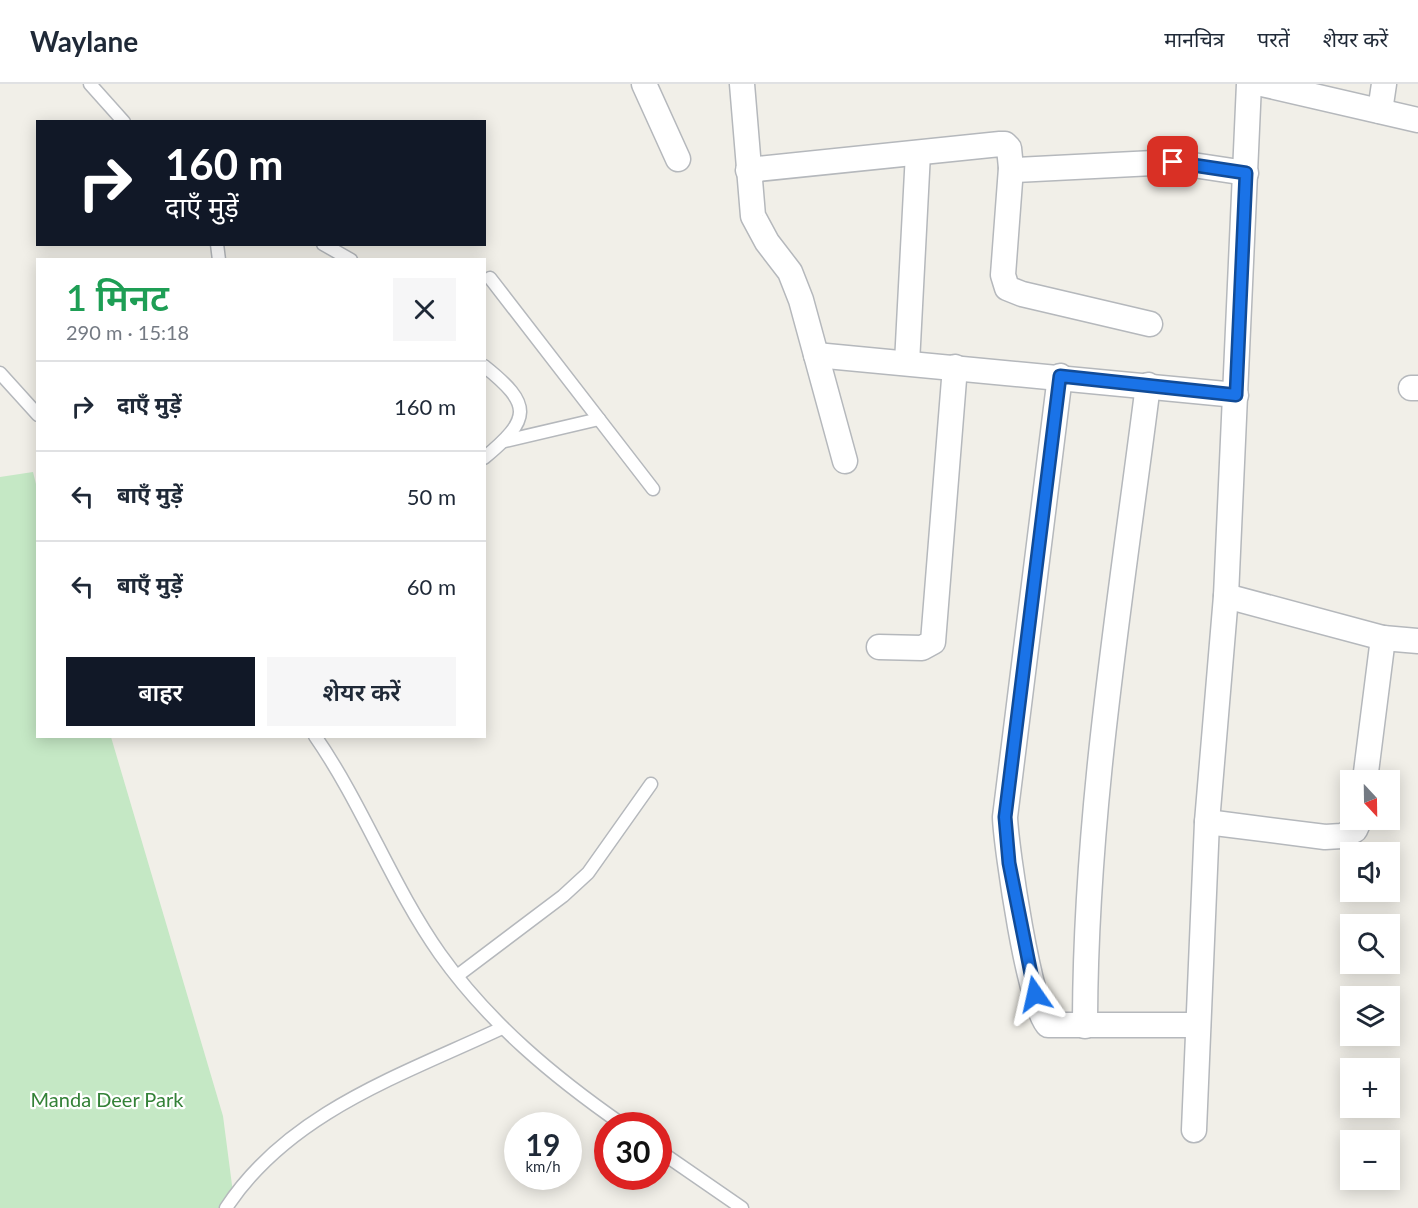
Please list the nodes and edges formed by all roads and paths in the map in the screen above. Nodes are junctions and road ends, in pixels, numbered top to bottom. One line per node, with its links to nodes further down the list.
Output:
1 (90, 84): 8 (lane)
2 (644, 84): 11 (street)
3 (742, 84): 13 (street)
4 (1249, 84): 14 (street)
5 (1262, 84): 7 (street)
6 (1384, 84): 7 (street)
7 (1380, 111): 9 (street)
8 (122, 120)
9 (1418, 120)
10 (918, 153): 12 (street); 13 (street); 20 (street)
11 (678, 159)
12 (1011, 168): 14 (street); 18 (street)
13 (748, 170): 19 (street)
14 (1246, 173): 26 (street)
15 (326, 246): 16 (lane)
16 (348, 258)
17 (490, 278): 28 (lane)
18 (1150, 324)
19 (816, 355): 20 (street); 31 (street)
20 (907, 363): 21 (street)
21 (955, 367): 24 (street); 36 (street)
22 (486, 368): 29 (lane)
23 (0, 373): 27 (lane)
24 (1060, 376): 25 (street); 44 (street)
25 (1148, 385): 26 (street); 44 (street)
26 (1236, 395): 33 (street)
27 (36, 413)
28 (599, 419): 29 (lane); 32 (lane)
29 (504, 442): 30 (lane)
30 (486, 456)
31 (845, 461)
32 (653, 489)
33 (1226, 596): 34 (street); 40 (street)
34 (1383, 638): 35 (street); 38 (street)
35 (1418, 641)
36 (879, 646)
37 (316, 738): 42 (lane)
38 (1366, 770)
39 (651, 784): 42 (lane)
40 (1207, 822): 41 (street); 43 (street)
41 (1355, 830)
42 (457, 976): 45 (lane)
43 (1198, 1025): 44 (street); 47 (street)
44 (1085, 1026)
45 (502, 1028): 46 (lane); 49 (lane)
46 (606, 1112)
47 (1194, 1130)
48 (672, 1160): 50 (lane)
49 (225, 1208)
50 (742, 1208)

